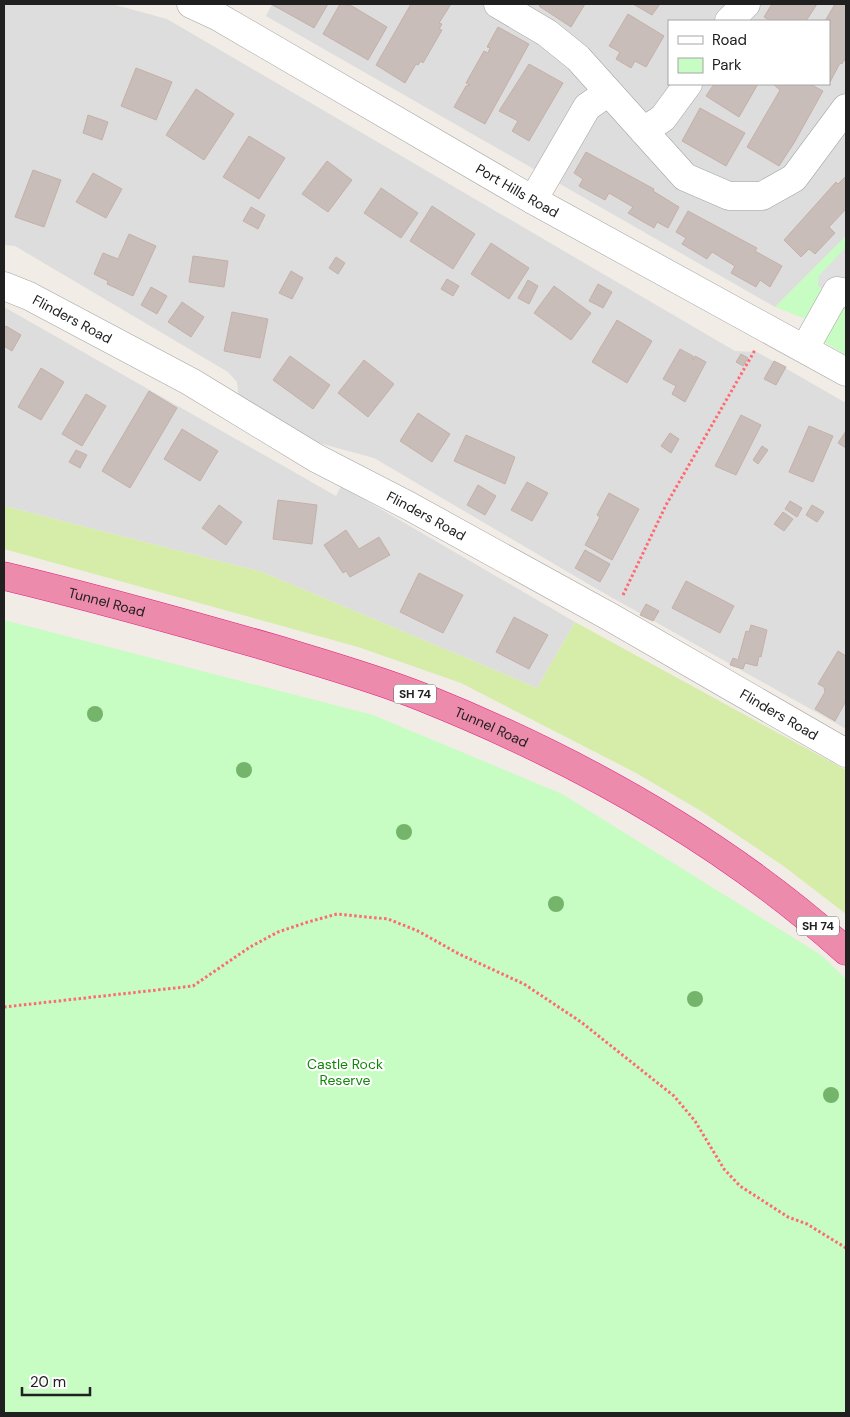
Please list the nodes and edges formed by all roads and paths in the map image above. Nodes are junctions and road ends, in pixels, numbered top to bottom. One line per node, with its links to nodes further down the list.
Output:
1 (191, 4): 4 (street, Port Hills Road)
2 (746, 4): 5 (street)
3 (502, 5): 7 (street)
4 (220, 10): 10 (street, Port Hills Road)
5 (730, 20)
6 (687, 85): 9 (street)
7 (607, 93): 9 (street); 10 (street)
8 (846, 108): 9 (street)
9 (644, 131)
10 (533, 200): 13 (street, Port Hills Road)
11 (4, 286): 18 (street, Flinders Road)
12 (846, 293): 13 (street)
13 (805, 348): 15 (street, Port Hills Road)
14 (753, 354): 17 (path)
15 (846, 372)
16 (4, 576): 19 (highway, Tunnel Road / SH 74)
17 (622, 597)
18 (846, 753)
19 (846, 950)
20 (4, 1007): 21 (path)
21 (846, 1248)

